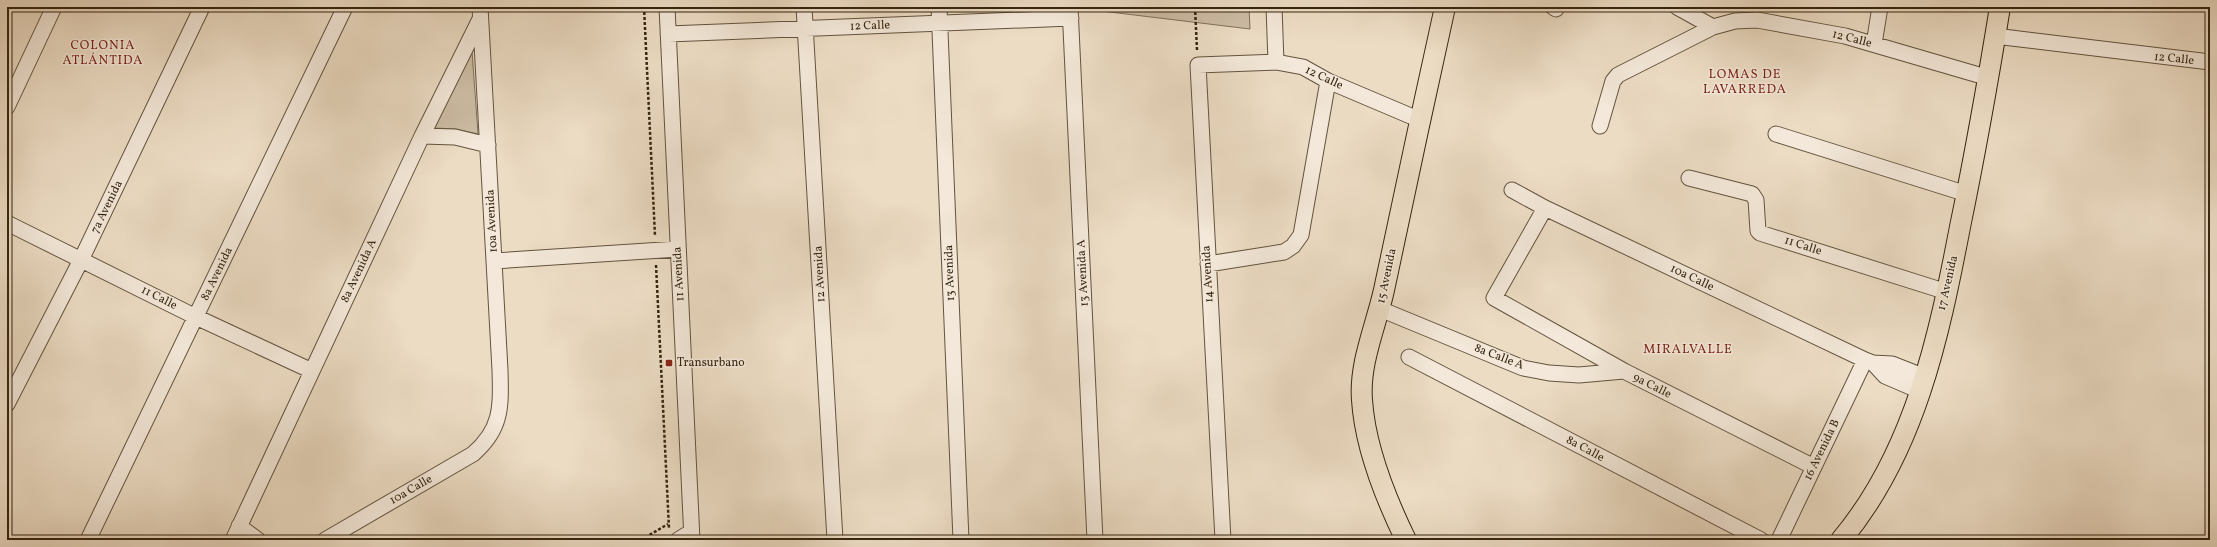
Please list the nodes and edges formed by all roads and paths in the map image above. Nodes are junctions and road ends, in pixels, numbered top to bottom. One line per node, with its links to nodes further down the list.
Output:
1 (54, 7): 26 (street)
2 (202, 7): 38 (street, 7a Avenida)
3 (345, 7): 43 (street, 8a Avenida)
4 (667, 7): 18 (street, 11 Avenida)
5 (804, 7): 17 (street, 12 Avenida)
6 (939, 7): 15 (street, 13 Avenida)
7 (1195, 7): 23 (path)
8 (1274, 7): 21 (street)
9 (1445, 7): 27 (main road, 15 Avenida)
10 (1677, 7): 16 (street)
11 (1880, 7): 20 (street)
12 (2000, 7): 19 (main road, 17 Avenida)
13 (480, 12): 30 (street, 8a Avenida A); 31 (street, 10a Avenida)
14 (1071, 12): 15 (street, 12 Calle); 64 (street, 13 Avenida A)
15 (940, 23): 17 (street, 12 Calle); 63 (street, 13 Avenida)
16 (1712, 27): 20 (street, 12 Calle); 28 (street, 12 Calle)
17 (805, 28): 18 (street, 12 Calle); 62 (street, 12 Avenida)
18 (668, 34): 37 (street, 11 Avenida)
19 (1995, 36): 22 (street, 12 Calle); 24 (main road, 17 Avenida)
20 (1874, 44): 24 (street, 12 Calle)
21 (1276, 62): 23 (street, 12 Calle); 25 (street, 12 Calle)
22 (2210, 62)
23 (1198, 65): 40 (street, 14 Avenida)
24 (1989, 78): 34 (main road, 17 Avenida)
25 (1328, 81): 27 (street, 12 Calle); 40 (street)
26 (7, 107)
27 (1420, 120): 42 (main road, 15 Avenida)
28 (1600, 126)
29 (1776, 134): 34 (street)
30 (422, 136): 31 (street); 46 (street, 8a Avenida A)
31 (488, 145): 39 (street, 10a Avenida)
32 (1690, 178): 41 (street, 11 Calle)
33 (1512, 190): 35 (street, 10a Calle)
34 (1967, 194): 41 (main road, 17 Avenida)
35 (1545, 208): 45 (street, 10a Calle); 47 (street, 9a Calle)
36 (7, 223): 38 (street, 11 Calle)
37 (678, 250): 39 (street); 54 (street, 11 Avenida)
38 (81, 260): 43 (street, 11 Calle); 49 (street, 7a Avenida)
39 (494, 261): 50 (street, 10a Avenida)
40 (1208, 264): 65 (street, 14 Avenida)
41 (1948, 292): 48 (main road, 17 Avenida)
42 (1380, 309): 47 (street, 8a Calle A); 66 (main road, 15 Avenida)
43 (196, 317): 46 (street, 11 Calle); 56 (street, 8a Avenida)
44 (1409, 357): 67 (street, 8a Calle)
45 (1869, 361): 48 (street, 10a Calle); 51 (street, 16 Avenida B)
46 (312, 371): 53 (street, 8a Avenida A)
47 (1624, 371): 51 (street, 9a Calle)
48 (1923, 384): 55 (main road, 17 Avenida)
49 (7, 404)
50 (492, 433): 59 (street, 10a Calle)
51 (1814, 467): 68 (street, 16 Avenida B)
52 (668, 524): 60 (path)
53 (239, 526): 57 (street, 8a Avenida A); 58 (street)
54 (692, 536): 61 (street)
55 (1843, 539)
56 (88, 540)
57 (233, 540)
58 (258, 540)
59 (325, 540)
60 (641, 540)
61 (678, 540)
62 (835, 540)
63 (961, 540)
64 (1095, 540)
65 (1222, 540)
66 (1406, 540)
67 (1761, 540)
68 (1778, 540)

